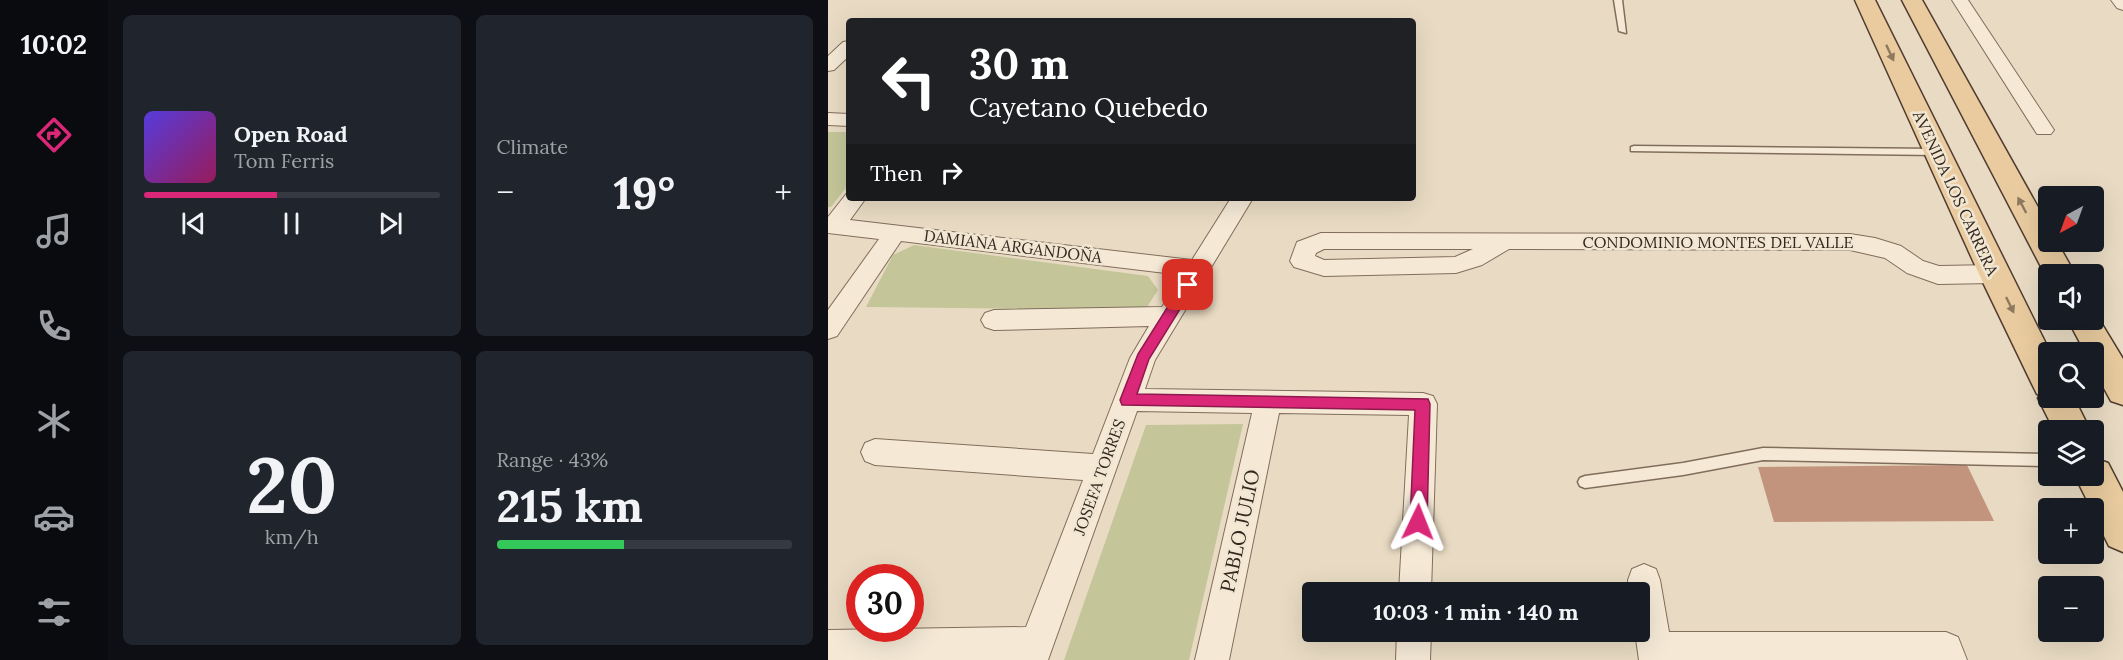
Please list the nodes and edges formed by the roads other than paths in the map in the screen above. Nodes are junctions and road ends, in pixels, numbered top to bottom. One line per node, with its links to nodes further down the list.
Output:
1 (1618, 0): 7 (lane)
2 (1865, 0): 14 (main road, AVENIDA LOS CARRERA, one-way to 14)
3 (1912, 0): 20 (main road, one-way to 3)
4 (1960, 0): 12 (street)
5 (2119, 0): 6 (street)
6 (2123, 4)
7 (1623, 32)
8 (846, 49): 9 (street)
9 (828, 66)
10 (828, 119): 11 (street)
11 (846, 120)
12 (2044, 130)
13 (1634, 149): 14 (lane)
14 (1937, 152): 22 (main road, AVENIDA LOS CARRERA)
15 (852, 201): 17 (street)
16 (1240, 201): 21 (street, JOSEFA TORRES)
17 (831, 225): 18 (street, DAMIANA ARGANDOÑA)
18 (896, 232): 21 (street, DAMIANA ARGANDOÑA); 25 (street)
19 (1505, 241): 19 (street, CONDOMINIO MONTES DEL VALLE); 22 (street, CONDOMINIO MONTES DEL VALLE)
20 (2055, 264)
21 (1199, 269): 23 (street, JOSEFA TORRES)
22 (1995, 274): 27 (main road, AVENIDA LOS CARRERA, one-way to 27)
23 (1168, 316): 24 (street); 29 (street, JOSEFA TORRES)
24 (994, 320)
25 (828, 329)
26 (2089, 330): 28 (main road)
27 (2038, 362)
28 (2123, 391)
29 (1127, 400): 30 (street); 33 (street, JOSEFA TORRES)
30 (1268, 402): 38 (street); 44 (street, PABLO JULIO)
31 (875, 452): 33 (street)
32 (2038, 460): 34 (lane)
33 (1103, 468): 41 (street, JOSEFA TORRES)
34 (1585, 482)
35 (2100, 486): 36 (main road)
36 (2123, 533)
37 (1644, 580): 42 (street)
38 (1415, 582)
39 (1414, 642): 45 (street)
40 (828, 647): 41 (street)
41 (1033, 652)
42 (1655, 654): 43 (street)
43 (1948, 654)
44 (1212, 660)
45 (1413, 660)

